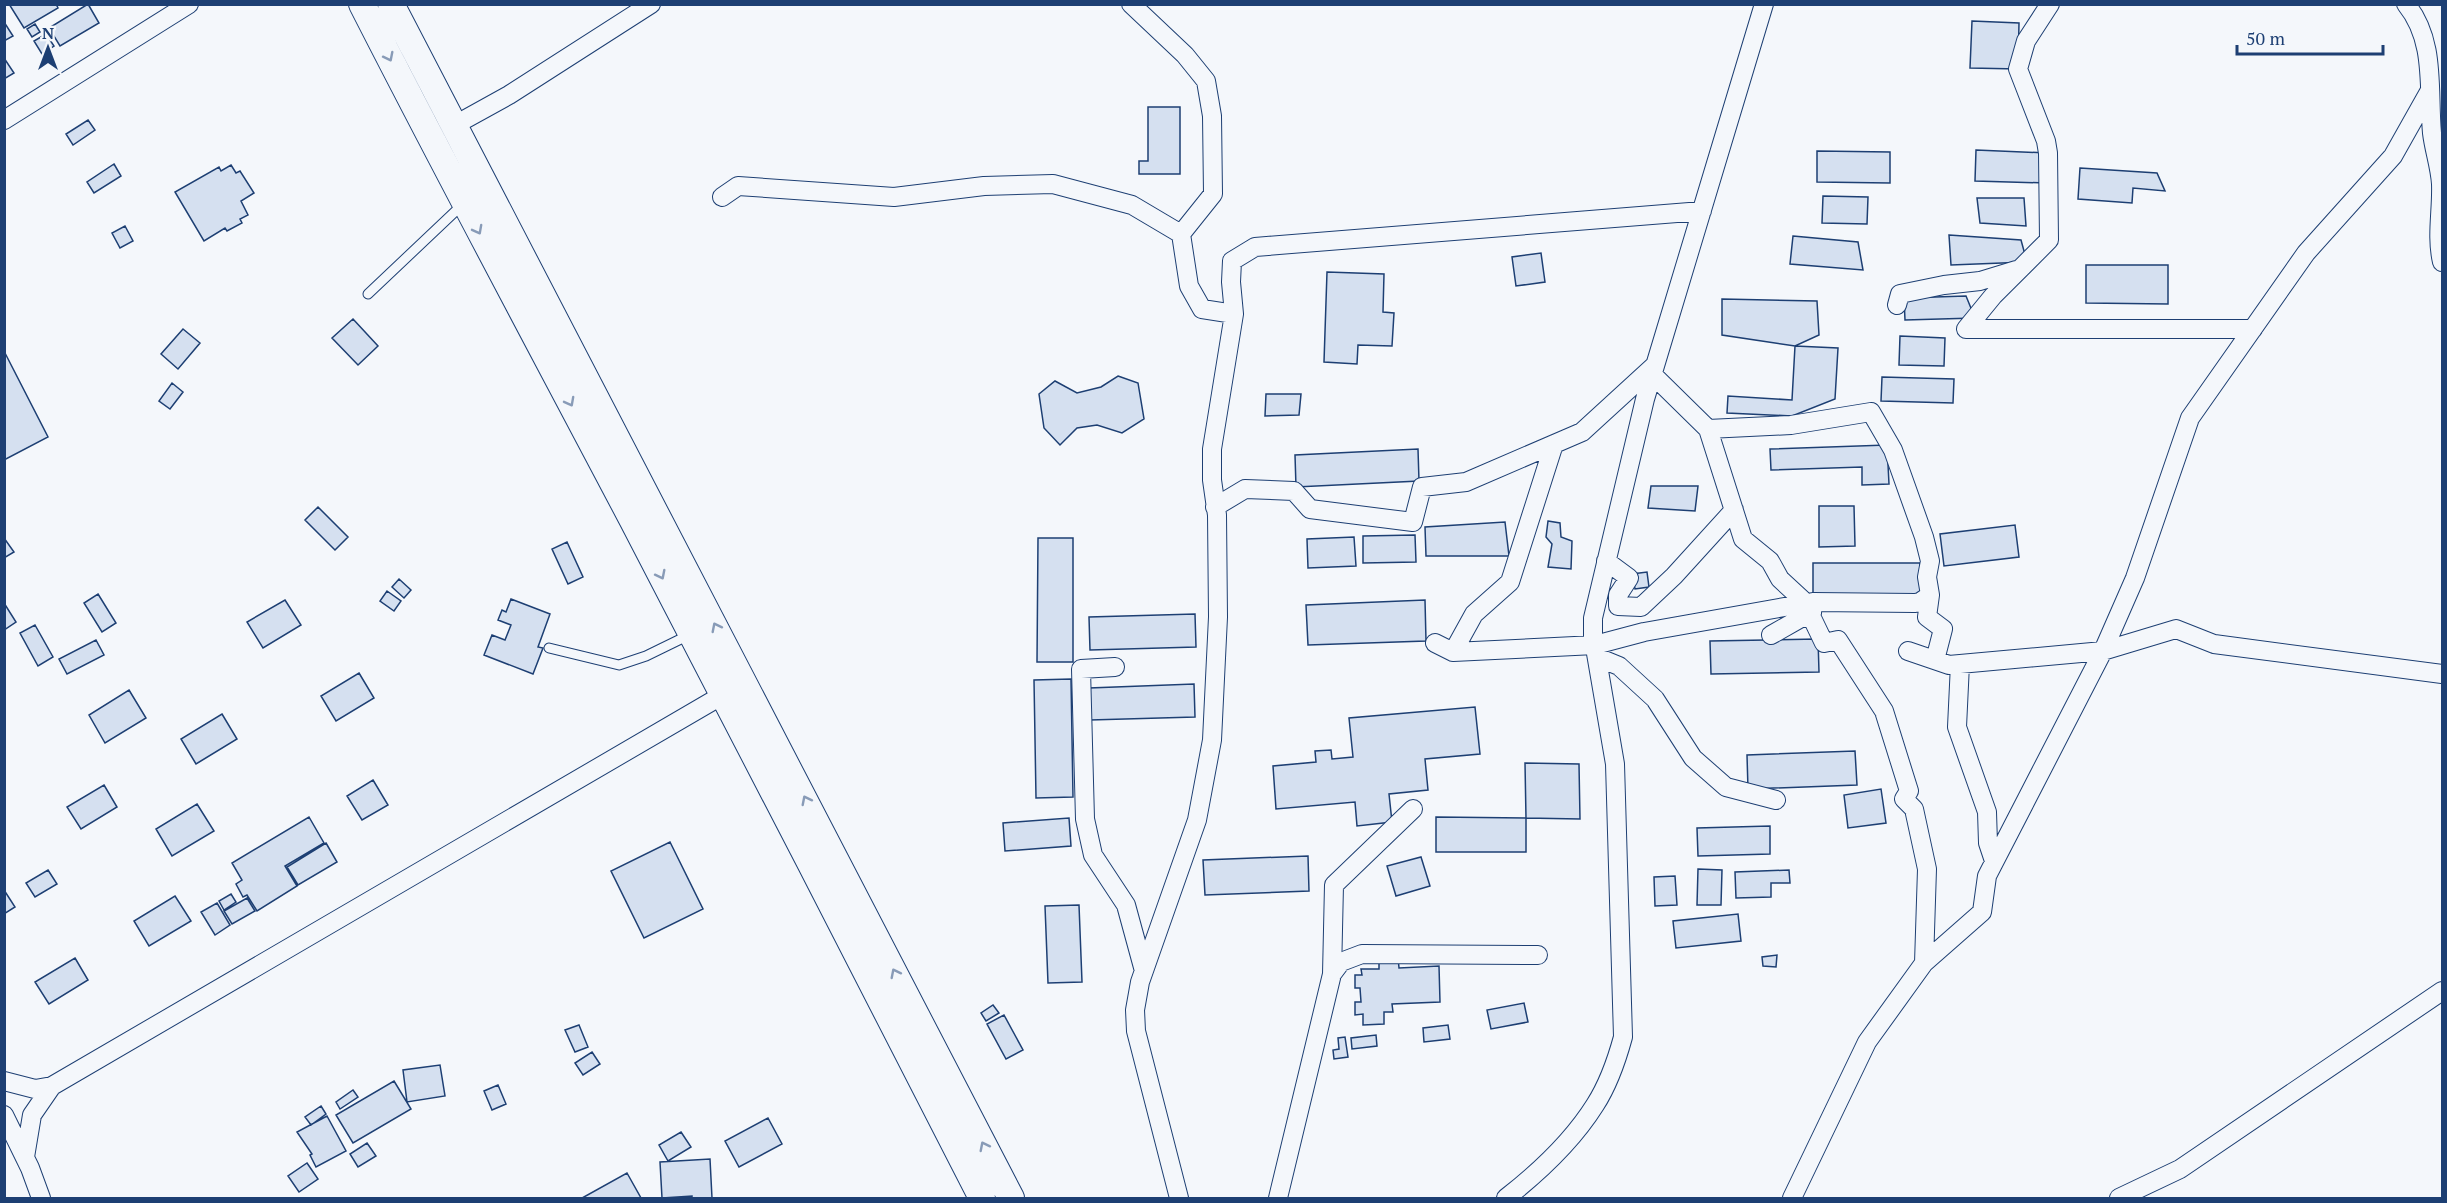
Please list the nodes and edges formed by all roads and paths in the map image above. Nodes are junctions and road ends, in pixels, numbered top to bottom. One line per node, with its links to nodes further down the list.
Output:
1 (189, 4): 10 (street)
2 (362, 4): 13 (main road, one-way to 13)
3 (391, 4): 11 (main road)
4 (651, 4): 11 (street)
5 (1131, 4): 15 (street)
6 (1764, 4): 14 (street)
7 (2050, 4): 17 (street)
8 (2406, 4): 9 (street)
9 (2429, 92): 16 (street); 21 (street)
10 (4, 120)
11 (453, 126): 42 (main road, one-way to 11)
12 (722, 197): 15 (street)
13 (464, 203): 18 (lane); 30 (main road, one-way to 30)
14 (1702, 211): 20 (street); 22 (street)
15 (1181, 234): 20 (street)
16 (2442, 262)
17 (2021, 268): 19 (street); 21 (street)
18 (368, 294)
19 (1897, 305)
20 (1234, 314): 25 (street)
21 (2253, 329): 36 (street)
22 (1653, 370): 23 (street); 24 (street); 27 (street)
23 (1708, 429): 26 (street); 28 (street)
24 (1554, 444): 25 (street); 37 (street)
25 (1215, 507): 49 (street)
26 (1734, 510): 27 (street); 29 (street)
27 (1606, 561): 34 (street)
28 (1930, 595): 29 (street); 38 (street)
29 (1811, 608): 31 (street); 34 (street); 48 (street)
30 (691, 634): 33 (lane); 43 (main road)
31 (1771, 635)
32 (1435, 643): 37 (street)
33 (549, 648)
34 (1596, 651): 37 (street); 44 (street); 61 (street)
35 (1908, 651): 38 (street)
36 (2103, 651): 39 (street); 41 (street); 46 (street)
37 (1454, 652)
38 (1935, 660): 39 (street)
39 (1960, 664): 46 (street)
40 (1114, 667): 49 (street)
41 (2442, 674)
42 (745, 683): 43 (street); 58 (main road, one-way to 42)
43 (722, 695): 53 (street); 57 (main road)
44 (1776, 800)
45 (1413, 809): 50 (street)
46 (1994, 861): 48 (street)
47 (1538, 955): 50 (street)
48 (1924, 963): 62 (street)
49 (1144, 971): 59 (street)
50 (1332, 974): 60 (street)
51 (2442, 991): 63 (street)
52 (4, 1080): 53 (street)
53 (52, 1086): 55 (street)
54 (4, 1115): 55 (street)
55 (25, 1157): 56 (street)
56 (41, 1198)
57 (981, 1198)
58 (1011, 1198)
59 (1179, 1198)
60 (1278, 1198)
61 (1506, 1198)
62 (1792, 1198)
63 (2119, 1198)

